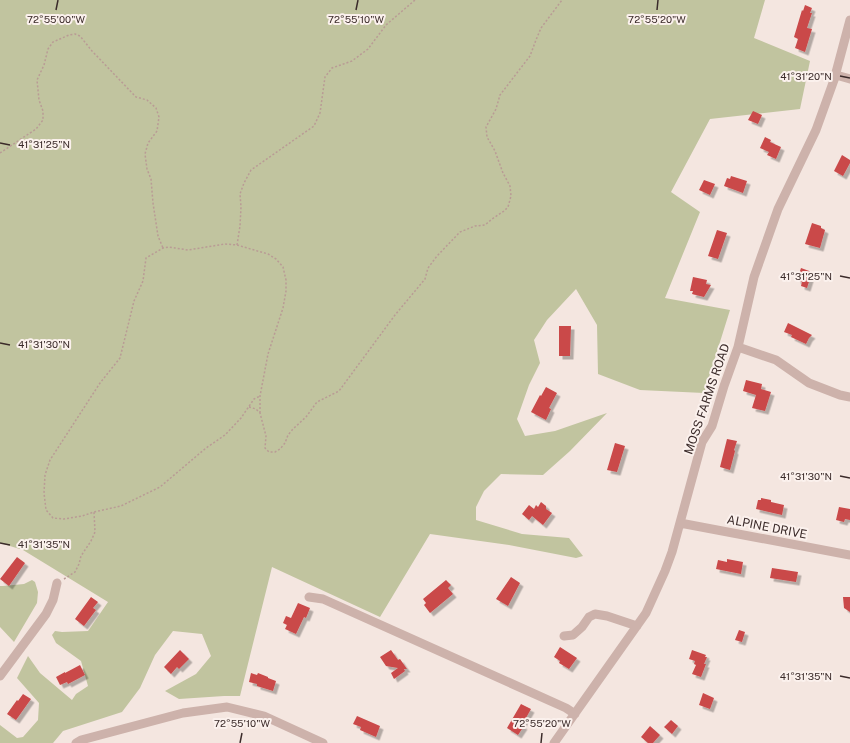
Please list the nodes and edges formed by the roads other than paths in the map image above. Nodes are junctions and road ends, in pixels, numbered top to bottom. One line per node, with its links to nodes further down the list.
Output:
1 (850, 20): 2 (street, MOSS FARMS ROAD)
2 (836, 75): 3 (street); 4 (street, MOSS FARMS ROAD)
3 (850, 79)
4 (738, 347): 5 (street); 6 (street, MOSS FARMS ROAD)
5 (850, 396)
6 (680, 523): 7 (street, ALPINE DRIVE); 10 (street, MOSS FARMS ROAD)
7 (850, 555)
8 (57, 583): 12 (street)
9 (309, 597): 13 (street)
10 (637, 626): 11 (street); 13 (street, MOSS FARMS ROAD)
11 (564, 636)
12 (0, 676)
13 (575, 714): 16 (street, MOSS FARMS ROAD)
14 (76, 743): 15 (street)
15 (323, 743)
16 (554, 743)

